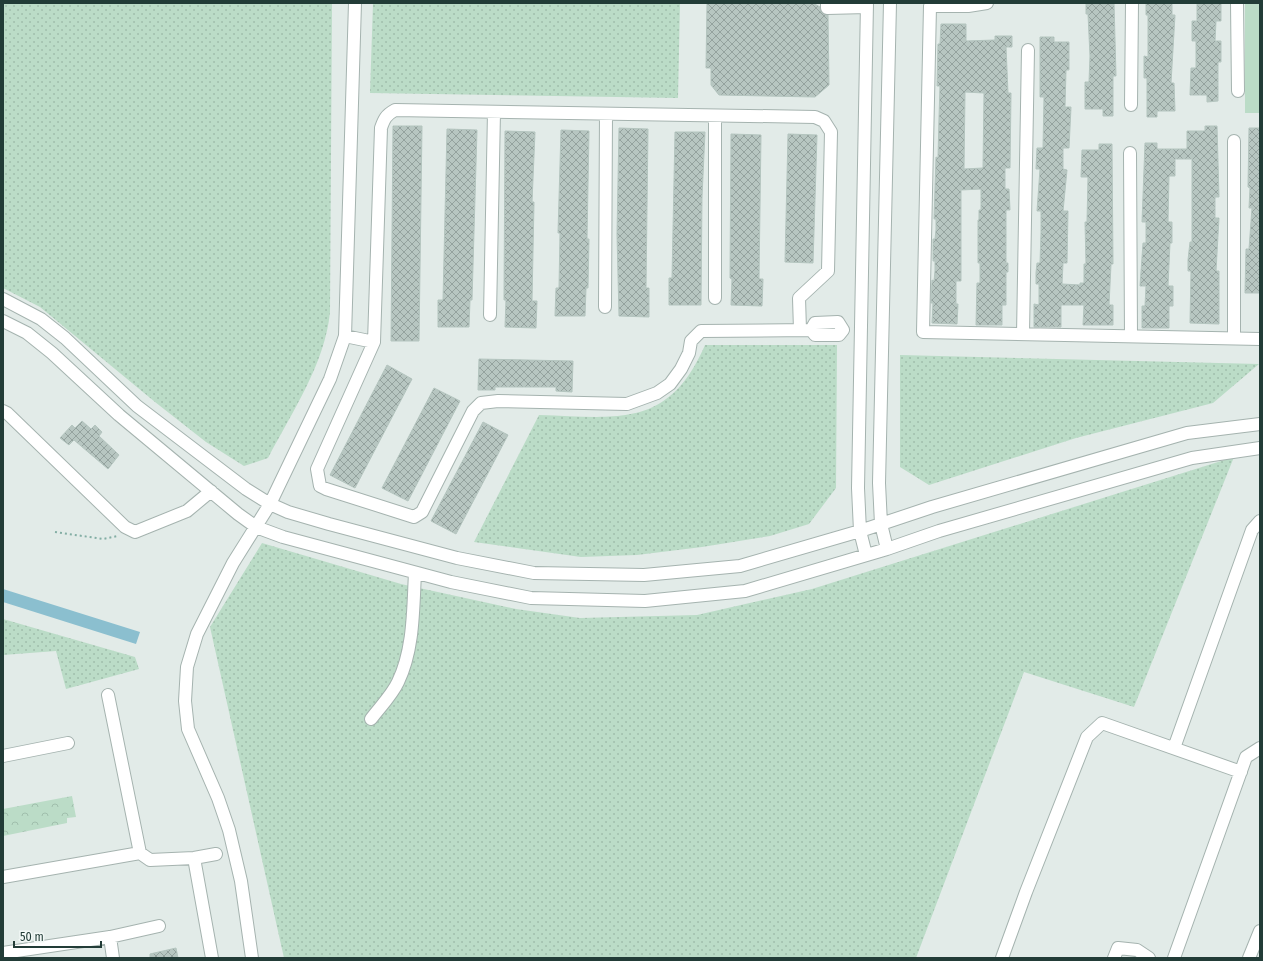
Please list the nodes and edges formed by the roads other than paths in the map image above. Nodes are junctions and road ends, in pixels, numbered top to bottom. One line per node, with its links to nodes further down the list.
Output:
1 (355, 3): 26 (street)
2 (890, 3): 24 (street)
3 (986, 3): 8 (street)
4 (1132, 3): 11 (street)
5 (1237, 3): 10 (street)
6 (827, 5): 7 (street)
7 (867, 5): 23 (street)
8 (938, 5): 25 (street)
9 (1028, 50): 25 (street)
10 (1238, 91)
11 (1131, 106)
12 (494, 112): 13 (street); 20 (street); 30 (street)
13 (606, 114): 14 (street); 19 (street)
14 (715, 116): 17 (street); 22 (street)
15 (1234, 141): 28 (street)
16 (1130, 153): 27 (street)
17 (715, 298)
18 (3, 299): 35 (street)
19 (605, 307)
20 (490, 315)
21 (3, 321): 34 (street)
22 (805, 330): 23 (street); 30 (street)
23 (860, 330): 24 (street); 39 (street)
24 (881, 331): 37 (street)
25 (1023, 334): 27 (street)
26 (345, 336): 30 (street); 35 (street)
27 (1131, 336): 28 (street)
28 (1234, 338): 29 (street)
29 (1260, 339)
30 (374, 342)
31 (3, 411): 34 (street)
32 (1260, 424): 37 (street)
33 (1260, 448): 40 (street)
34 (210, 491): 38 (street)
35 (270, 504): 38 (street); 39 (street)
36 (1260, 521): 46 (street)
37 (881, 524): 39 (street); 40 (street)
38 (256, 527): 42 (street); 60 (street)
39 (860, 531): 41 (street)
40 (887, 549): 41 (street)
41 (866, 555): 42 (street)
42 (415, 573): 44 (street)
43 (108, 695): 50 (street)
44 (371, 719)
45 (68, 743): 48 (street)
46 (1174, 748): 49 (street); 61 (street)
47 (1260, 748): 49 (street)
48 (3, 756)
49 (1241, 772): 64 (street)
50 (140, 853): 52 (street); 53 (street)
51 (216, 854): 52 (street)
52 (194, 858): 59 (street)
53 (3, 877)
54 (159, 926): 56 (street)
55 (1260, 931): 65 (street)
56 (110, 937): 57 (street); 58 (street)
57 (3, 953)
58 (112, 958)
59 (212, 958)
60 (252, 958)
61 (1002, 958)
62 (1114, 958): 63 (street)
63 (1149, 958)
64 (1174, 958)
65 (1249, 958)

